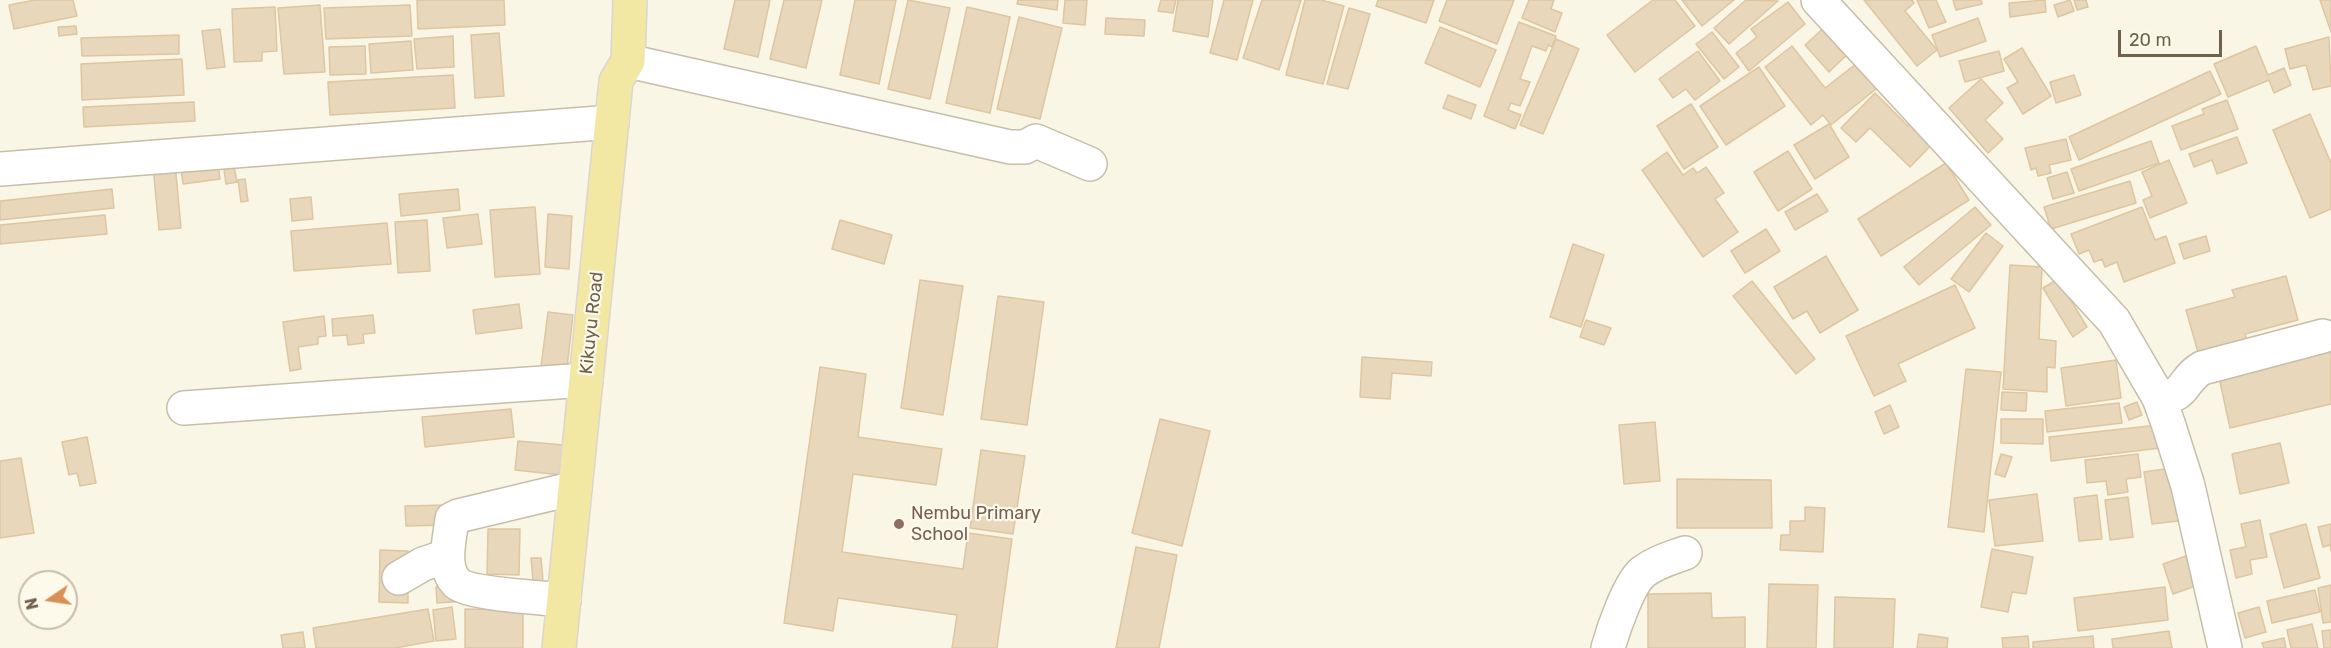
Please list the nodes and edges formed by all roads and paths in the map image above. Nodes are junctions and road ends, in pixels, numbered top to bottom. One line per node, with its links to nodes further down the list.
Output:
1 (630, 0): 3 (main road, Kikuyu Road)
2 (1818, 0): 9 (street)
3 (628, 61): 4 (main road, Kikuyu Road); 5 (street)
4 (612, 122): 6 (street); 8 (main road, Kikuyu Road)
5 (1090, 164)
6 (0, 169)
7 (2323, 336): 9 (street)
8 (586, 380): 10 (street); 11 (main road, Kikuyu Road)
9 (2158, 398): 18 (street)
10 (184, 408)
11 (575, 488): 13 (street); 15 (main road, Kikuyu Road)
12 (1686, 553): 17 (street)
13 (447, 556): 14 (street); 15 (street)
14 (399, 578)
15 (564, 600): 16 (main road, Kikuyu Road)
16 (559, 648)
17 (1608, 648)
18 (2224, 648)

